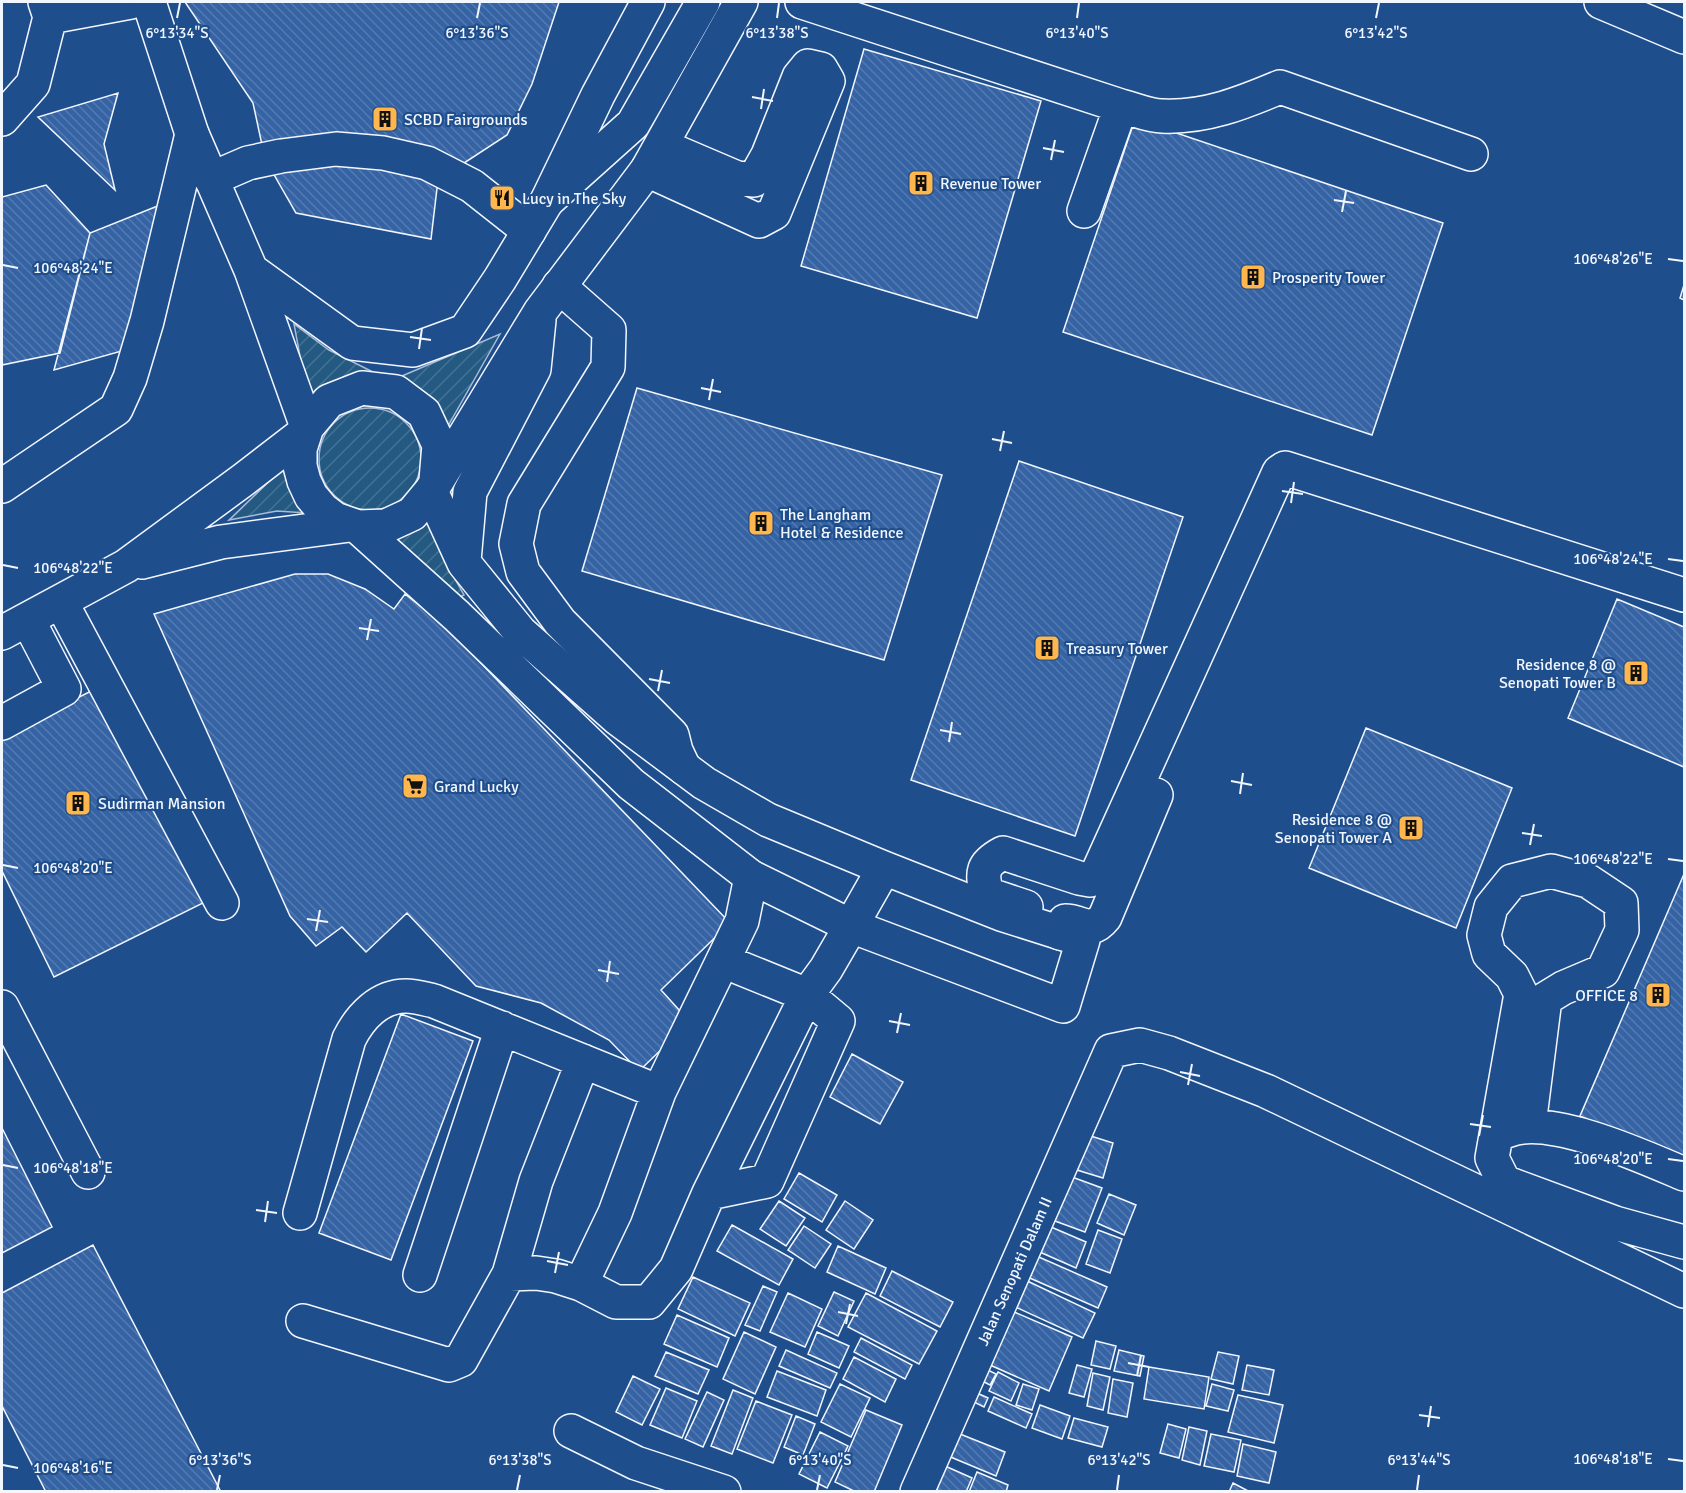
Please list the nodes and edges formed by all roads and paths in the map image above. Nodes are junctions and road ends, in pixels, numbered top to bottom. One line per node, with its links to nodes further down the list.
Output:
1 (131, 2): 8 (main road)
2 (149, 2): 12 (main road)
3 (648, 2): 16 (main road)
4 (703, 2): 16 (main road)
5 (741, 2): 14 (main road)
6 (802, 2): 10 (main road)
7 (1601, 2): 9 (main road)
8 (48, 9): 11 (main road)
9 (1684, 37)
10 (1121, 106): 13 (main road); 17 (main road)
11 (2, 119)
12 (192, 134): 15 (main road); 24 (main road)
13 (1471, 154)
14 (654, 158): 14 (main road); 20 (main road)
15 (211, 179): 18 (main road); 19 (main road)
16 (547, 201): 18 (main road)
17 (1084, 211)
18 (529, 231): 19 (main road)
19 (251, 270): 22 (main road)
20 (559, 286): 21 (main road); 34 (main road)
21 (540, 312): 25 (main road); 27 (main road)
22 (305, 430): 25 (main road); 26 (main road); 28 (main road)
23 (1293, 473): 29 (main road); 31 (main road); 39 (main road); 39 (main road)
24 (2, 486)
25 (433, 486): 26 (main road); 27 (main road)
26 (354, 526): 28 (main road); 36 (main road)
27 (464, 563): 34 (main road)
28 (126, 566): 30 (main road)
29 (1684, 595)
30 (61, 602): 32 (main road); 37 (main road)
31 (1684, 603)
32 (15, 626): 33 (main road)
33 (2, 723)
34 (684, 768): 35 (main road)
35 (884, 868): 38 (main road); 39 (main road)
36 (751, 877): 38 (main road); 40 (main road)
37 (222, 903)
38 (851, 926): 39 (main road); 41 (main road)
39 (1061, 933)
40 (723, 961): 41 (main road); 45 (main road)
41 (807, 995): 50 (main road); 50 (main road)
42 (2, 1007): 48 (main road)
43 (502, 1028): 44 (main road); 51 (main road); 54 (main road)
44 (583, 1061): 45 (main road); 53 (main road)
45 (659, 1092): 55 (main road)
46 (1529, 1125): 47 (main road); 47 (main road); 49 (main road)
47 (1492, 1158): 52 (main road)
48 (88, 1173)
49 (1684, 1174)
50 (709, 1193): 55 (main road)
51 (300, 1213)
52 (1684, 1242)
53 (509, 1274): 55 (main road); 57 (main road)
54 (420, 1275)
55 (581, 1284)
56 (1684, 1291): 60 (main road, Jalan Senopati Dalam II)
57 (303, 1321)
58 (571, 1431): 59 (main road)
59 (724, 1491)
60 (917, 1491)

